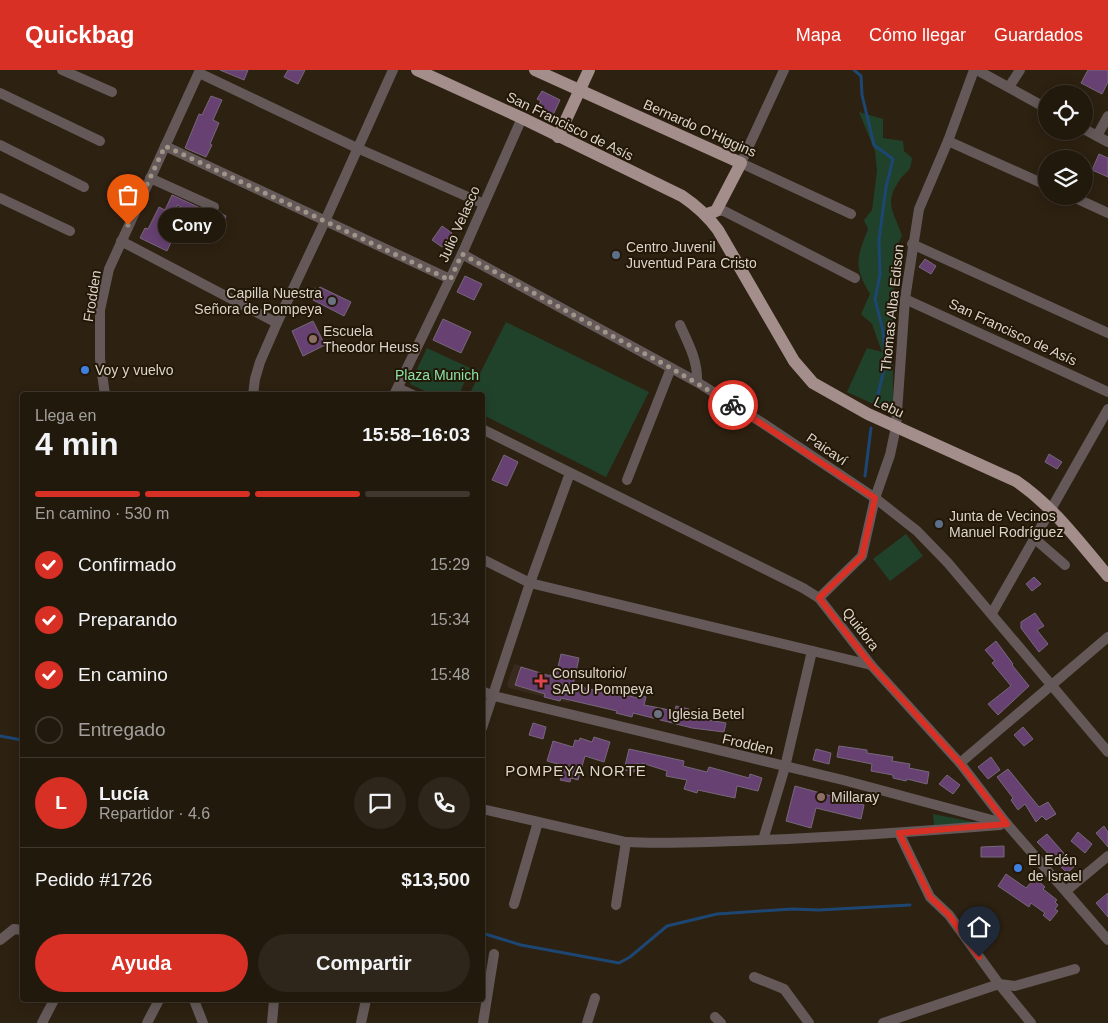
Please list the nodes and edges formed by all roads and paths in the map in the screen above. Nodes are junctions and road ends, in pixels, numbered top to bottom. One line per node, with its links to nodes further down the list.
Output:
1 (62, 70): 12 (street)
2 (393, 70): 25 (street)
3 (417, 70): 16 (main road, San Francisco de Asís)
4 (535, 70): 11 (main road, Bernardo O'Higgins)
5 (589, 70): 11 (main road)
6 (784, 70): 26 (street)
7 (975, 70): 10 (street); 21 (street, Thomas Alba Edison)
8 (1020, 70): 10 (street)
9 (199, 71): 24 (street, Frodden); 25 (street)
10 (1009, 87): 14 (street)
11 (579, 91): 19 (main road); 26 (main road, Bernardo O'Higgins)
12 (112, 92)
13 (0, 93): 20 (street)
14 (1038, 103)
15 (1108, 116): 18 (street)
16 (522, 118): 19 (main road, San Francisco de Asís); 31 (street, Julio Velasco)
17 (1093, 134): 18 (street)
18 (1097, 136): 22 (street)
19 (558, 137): 34 (main road, San Francisco de Asís)
20 (100, 141)
21 (948, 141): 28 (street); 40 (street, Thomas Alba Edison)
22 (1108, 142)
23 (0, 145): 29 (street)
24 (165, 146): 27 (street, Frodden); 37 (street)
25 (357, 148): 31 (street); 37 (street)
26 (741, 163): 34 (main road); 36 (street, Bernardo O'Higgins)
27 (150, 178): 33 (street); 39 (street, Frodden)
28 (1038, 181)
29 (84, 187)
30 (0, 198): 38 (street)
31 (484, 204): 41 (street, Julio Velasco)
32 (1091, 205): 35 (street)
33 (214, 207)
34 (711, 213): 42 (street, San Francisco de Asís); 55 (main road, Lebu)
35 (1108, 213)
36 (851, 214)
37 (325, 221): 43 (street); 45 (street)
38 (70, 231)
39 (121, 241): 45 (street); 51 (street, Frodden)
40 (912, 244): 44 (street, Thomas Alba Edison); 47 (street)
41 (462, 254): 43 (street, Julio Velasco); 48 (street, Paicaví)
42 (855, 278)
43 (450, 280): 50 (street, Julio Velasco)
44 (905, 298): 53 (street, San Francisco de Asís); 55 (street, Thomas Alba Edison)
45 (276, 323): 52 (street)
46 (680, 325): 49 (street)
47 (1108, 333)
48 (671, 368): 49 (street, Paicaví); 58 (street)
49 (697, 382): 59 (street, Paicaví)
50 (396, 391)
51 (105, 392)
52 (253, 392)
53 (1108, 392)
54 (1108, 409): 60 (street)
55 (896, 427): 59 (street, Thomas Alba Edison); 60 (main road, Lebu)
56 (485, 431): 57 (street, Quidora)
57 (570, 473): 65 (street); 66 (street, Quidora)
58 (626, 480)
59 (875, 498): 66 (street, Thomas Alba Edison); 67 (street, Paicaví)
60 (1050, 508): 61 (street); 64 (main road, Lebu)
61 (1035, 539): 63 (street); 67 (street)
62 (485, 560): 65 (street)
63 (1065, 565)
64 (1108, 576)
65 (530, 583): 69 (street); 73 (street)
66 (819, 598): 70 (street, Quidora)
67 (992, 613): 71 (street, Paicaví)
68 (1108, 637): 71 (street)
69 (812, 651): 70 (street); 77 (street)
70 (871, 665): 76 (street, Quidora)
71 (1051, 685): 75 (street, Paicaví); 76 (street)
72 (485, 692): 73 (street, Frodden)
73 (494, 696): 74 (street); 77 (street, Frodden)
74 (485, 720)
75 (1107, 749)
76 (960, 763): 80 (street, Quidora)
77 (785, 767): 80 (street, Frodden); 82 (street)
78 (485, 810): 79 (street)
79 (538, 822): 83 (street); 86 (street)
80 (1007, 824): 81 (street); 85 (street, Quidora)
81 (899, 833): 82 (street); 94 (street)
82 (763, 840): 83 (street)
83 (626, 842): 87 (street)
84 (1108, 856): 85 (street)
85 (1066, 891): 90 (street, Quidora)
86 (514, 904)
87 (616, 906)
88 (20, 930): 89 (street)
89 (0, 940)
90 (1108, 940)
91 (494, 954): 106 (street)
92 (1075, 969): 94 (street)
93 (754, 977): 108 (street)
94 (999, 984): 109 (street); 110 (street)
95 (595, 998): 107 (street)
96 (53, 1002): 101 (street)
97 (158, 1002): 102 (street)
98 (195, 1002): 103 (street)
99 (274, 1002): 104 (street)
100 (366, 1002): 105 (street)
101 (42, 1023)
102 (147, 1023)
103 (202, 1023)
104 (272, 1023)
105 (361, 1023)
106 (483, 1023)
107 (587, 1023)
108 (808, 1023)
109 (884, 1023)
110 (1032, 1023)

